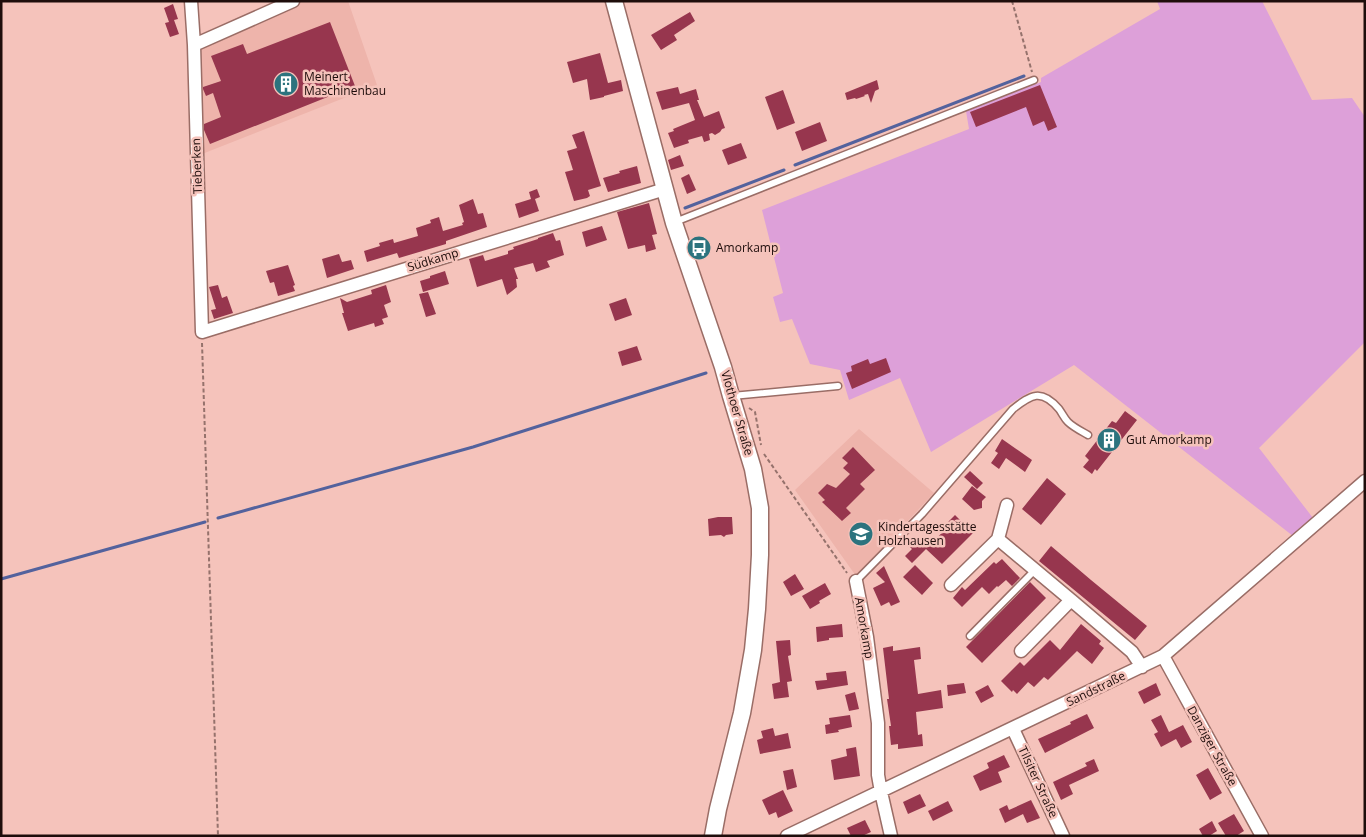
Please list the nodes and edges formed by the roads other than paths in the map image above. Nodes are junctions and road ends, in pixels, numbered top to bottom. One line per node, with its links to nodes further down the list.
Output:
1 (191, 1): 4 (street, Tieberken)
2 (294, 1): 4 (street)
3 (614, 1): 6 (street, Vlothoer Straße)
4 (194, 45): 8 (street, Tieberken)
5 (1034, 80): 7 (lane)
6 (664, 189): 7 (street, Vlothoer Straße); 8 (street, Südkamp)
7 (674, 223): 10 (street, Vlothoer Straße)
8 (202, 332)
9 (838, 386): 10 (lane)
10 (732, 400): 26 (street, Vlothoer Straße)
11 (1088, 435): 16 (lane, Amorkamp)
12 (1365, 481): 21 (street, Sandstraße)
13 (1007, 505): 14 (street)
14 (998, 539): 15 (street); 17 (street)
15 (1035, 570): 18 (street); 19 (lane)
16 (856, 581): 24 (street, Amorkamp)
17 (951, 585)
18 (1071, 600): 20 (street); 22 (street)
19 (970, 636)
20 (1021, 651)
21 (1163, 656): 22 (street, Sandstraße); 29 (street, Danziger Straße)
22 (1142, 667): 23 (street, Sandstraße)
23 (1013, 729): 24 (street, Sandstraße); 28 (street, Tilsiter Straße)
24 (881, 792): 25 (street, Sandstraße); 27 (street, Amorkamp)
25 (788, 835)
26 (713, 836)
27 (891, 836)
28 (1062, 836)
29 (1262, 836)

